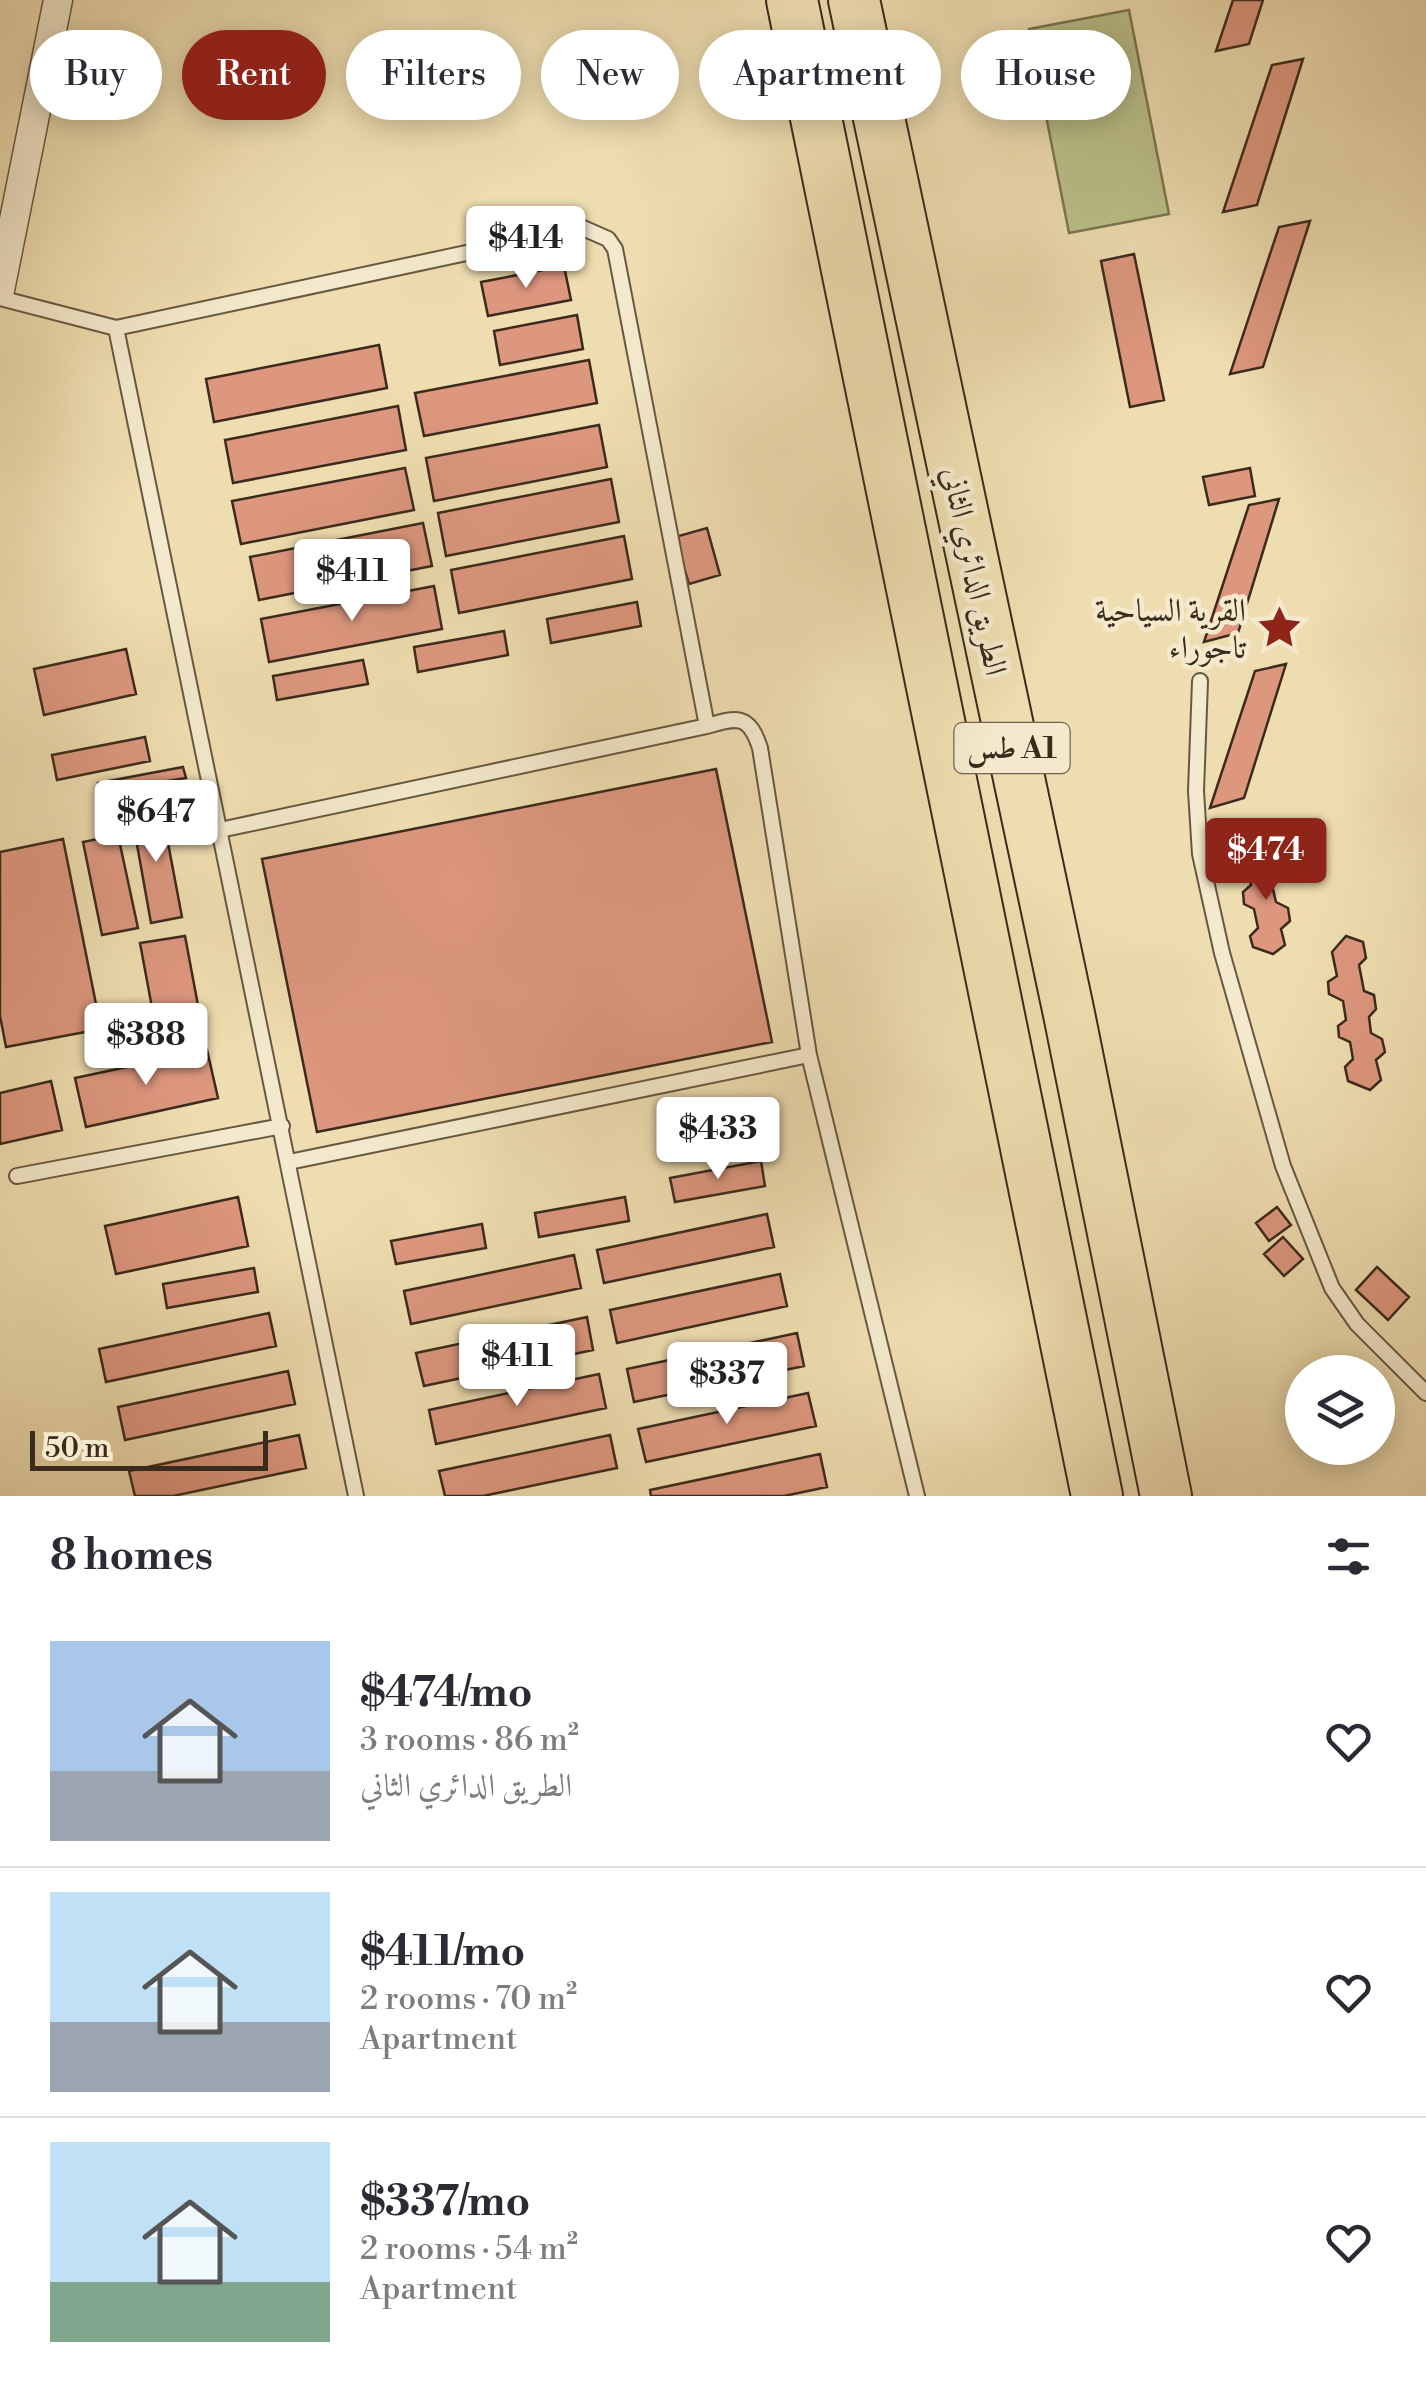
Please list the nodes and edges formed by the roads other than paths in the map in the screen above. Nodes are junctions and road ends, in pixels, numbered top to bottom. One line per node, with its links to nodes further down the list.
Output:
1 (58, 0): 4 (street)
2 (792, 0): 11 (highway, الطريق الدائري الثاني / طس A1)
3 (854, 0): 10 (highway, الطريق الدائري الثاني / طس A1)
4 (0, 290)
5 (0, 298): 6 (lane)
6 (116, 328): 8 (lane); 9 (lane)
7 (1200, 681): 16 (lane)
8 (707, 726): 9 (lane); 12 (lane)
9 (220, 830): 13 (lane)
10 (1068, 1014): 11 (highway); 20 (highway, الطريق الدائري الثاني / طس A1)
11 (998, 1022): 19 (highway, الطريق الدائري الثاني / طس A1)
12 (809, 1055): 14 (lane); 18 (lane)
13 (282, 1126): 14 (lane); 15 (lane)
14 (290, 1162): 17 (lane)
15 (16, 1176)
16 (1426, 1393)
17 (356, 1496)
18 (917, 1496)
19 (1097, 1496)
20 (1166, 1496)

